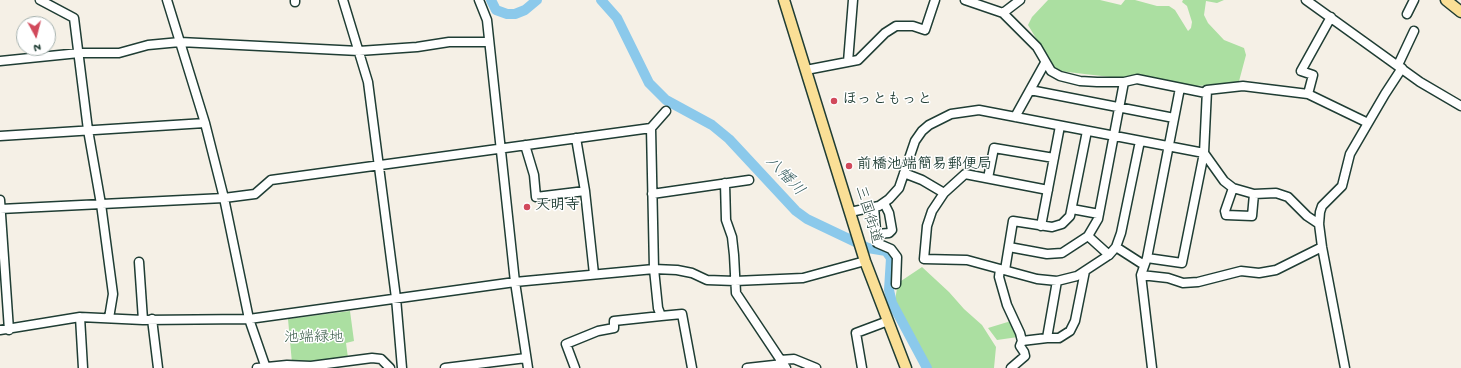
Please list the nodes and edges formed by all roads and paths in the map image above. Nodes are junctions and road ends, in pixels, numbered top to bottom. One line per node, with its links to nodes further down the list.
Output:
1 (40, 0): 21 (street)
2 (167, 0): 18 (street)
3 (344, 0): 20 (street)
4 (480, 0): 19 (street)
5 (784, 0): 26 (main road, 三国街道)
6 (853, 0): 23 (street)
7 (935, 0): 23 (street)
8 (965, 0): 14 (street)
9 (1020, 0): 14 (street)
10 (1306, 0): 16 (street)
11 (1414, 0): 15 (street)
12 (1446, 0): 13 (main road)
13 (1461, 12)
14 (1003, 13): 24 (street)
15 (1407, 14)
16 (1331, 17): 25 (street); 31 (street)
17 (1414, 30): 25 (street)
18 (180, 42): 20 (street); 21 (street); 37 (street)
19 (489, 42): 20 (street); 49 (street)
20 (359, 51): 52 (street)
21 (79, 53): 22 (street); 41 (street)
22 (0, 61)
23 (848, 62): 26 (street)
24 (1045, 63): 27 (street); 29 (street)
25 (1400, 66): 32 (street); 38 (street)
26 (806, 70): 70 (main road, 三国街道)
27 (1124, 82): 28 (street); 33 (street)
28 (1180, 88): 30 (street); 36 (street)
29 (1030, 90): 33 (street); 35 (street)
30 (1206, 93): 31 (street); 50 (street)
31 (1308, 94): 38 (street)
32 (1461, 106)
33 (1119, 108): 36 (street); 44 (street)
34 (666, 111): 40 (street)
35 (1015, 117): 39 (street); 53 (street)
36 (1174, 118): 48 (street)
37 (205, 123): 41 (street); 63 (street)
38 (1368, 123): 72 (street)
39 (1060, 126): 42 (street); 51 (street)
40 (651, 128): 45 (street); 61 (street)
41 (88, 130): 43 (street); 66 (street)
42 (1087, 131): 44 (street); 69 (street)
43 (0, 136)
44 (1114, 136): 46 (street); 71 (street)
45 (576, 138): 47 (street); 59 (street)
46 (1140, 141): 48 (street); 77 (street)
47 (526, 145): 49 (street); 59 (street)
48 (1169, 146): 50 (street); 81 (street)
49 (502, 148): 52 (street); 91 (street)
50 (1204, 153): 57 (street); 81 (street)
51 (1054, 158): 54 (street); 58 (street)
52 (378, 166): 63 (street); 93 (street)
53 (904, 174): 60 (street); 65 (street)
54 (988, 178): 58 (street); 60 (street)
55 (749, 180): 56 (street)
56 (724, 183): 61 (street); 89 (street)
57 (1233, 188): 62 (street); 62 (street)
58 (1048, 190): 73 (street)
59 (585, 191): 87 (street)
60 (944, 193): 85 (street)
61 (652, 194): 84 (street)
62 (1254, 194): 72 (street)
63 (224, 198): 66 (street); 98 (street)
64 (0, 200): 68 (street)
65 (884, 203): 67 (street); 74 (street)
66 (101, 204): 68 (street); 96 (street)
67 (874, 207): 70 (street); 74 (street)
68 (0, 209): 83 (street)
69 (1072, 209): 71 (street); 73 (street)
70 (850, 212): 80 (main road, 三国街道)
71 (1099, 214): 75 (street)
72 (1319, 224): 78 (street)
73 (1041, 226): 76 (street)
74 (876, 234): 92 (street)
75 (1088, 236): 76 (street); 79 (street)
76 (1009, 247): 85 (street)
77 (1116, 247): 79 (street); 81 (street)
78 (1322, 247): 88 (street); 121 (street)
79 (1109, 255): 86 (street)
80 (865, 261): 89 (street); 100 (main road, 三国街道)
81 (1145, 261): 88 (street)
82 (139, 262): 99 (street)
83 (2, 266): 101 (street)
84 (654, 269): 87 (street); 89 (street); 94 (street)
85 (1002, 269): 90 (street); 103 (street)
86 (1085, 271): 90 (street); 102 (street)
87 (594, 274): 91 (street)
88 (1141, 275): 120 (street)
89 (735, 281): 105 (street)
90 (1057, 281): 102 (street)
91 (515, 282): 93 (street); 104 (street)
92 (896, 284)
93 (396, 298): 98 (street); 110 (street)
94 (660, 316): 113 (street); 114 (street)
95 (80, 317): 96 (street); 101 (street); 106 (street)
96 (110, 318): 99 (street)
97 (152, 319): 98 (street); 99 (street); 107 (street)
98 (249, 319): 108 (street)
99 (144, 320)
100 (888, 321): 117 (street); 118 (main road, 三国街道)
101 (4, 330)
102 (1047, 338): 103 (street)
103 (1022, 341): 119 (street)
104 (526, 358): 111 (street); 112 (street)
105 (783, 364): 115 (street); 116 (street)
106 (83, 368)
107 (158, 368)
108 (262, 368): 109 (street)
109 (390, 368)
110 (402, 368)
111 (445, 368)
112 (528, 368)
113 (575, 368)
114 (692, 368)
115 (747, 368)
116 (816, 368)
117 (862, 368)
118 (906, 368)
119 (1011, 368)
120 (1152, 368)
121 (1345, 368)

